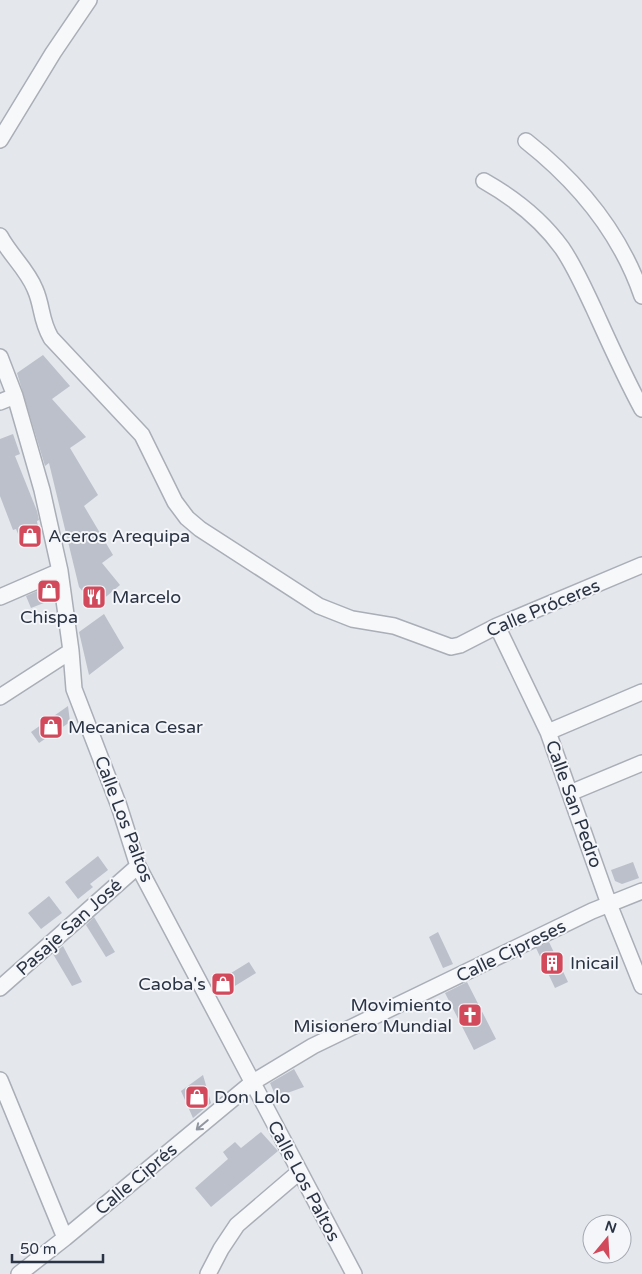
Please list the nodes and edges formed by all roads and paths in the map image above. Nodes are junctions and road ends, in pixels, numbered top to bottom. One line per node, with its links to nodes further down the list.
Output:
1 (89, 0): 2 (street)
2 (0, 140)
3 (526, 141): 6 (street)
4 (484, 180): 10 (street)
5 (0, 236): 14 (street, Calle Próceres)
6 (642, 296)
7 (0, 357): 8 (street, Calle Los Paltos)
8 (15, 396): 9 (street); 12 (street, Calle Los Paltos)
9 (0, 402)
10 (642, 409)
11 (642, 565): 14 (street, Calle Próceres)
12 (60, 571): 13 (street); 15 (street, Calle Los Paltos)
13 (0, 597)
14 (497, 626): 18 (street, Calle San Pedro)
15 (71, 651): 17 (street); 21 (street, Calle Los Paltos)
16 (642, 692): 18 (street)
17 (0, 698)
18 (548, 732): 20 (street, Calle San Pedro)
19 (642, 763): 20 (street)
20 (570, 793): 23 (street, Calle San Pedro)
21 (138, 866): 25 (street, Pasaje San José); 27 (street, Calle Los Paltos)
22 (642, 891): 23 (street, Calle Cipreses)
23 (609, 904): 24 (street, Calle San Pedro); 27 (street, Calle Cipreses)
24 (642, 986)
25 (0, 988)
26 (0, 1080): 29 (street)
27 (253, 1082): 28 (street, Calle Los Paltos); 29 (street, Calle Ciprés, one-way to 29)
28 (298, 1172): 31 (street); 32 (street, Calle Los Paltos)
29 (65, 1238): 30 (street, Calle Ciprés)
30 (19, 1274)
31 (208, 1274)
32 (354, 1274)

